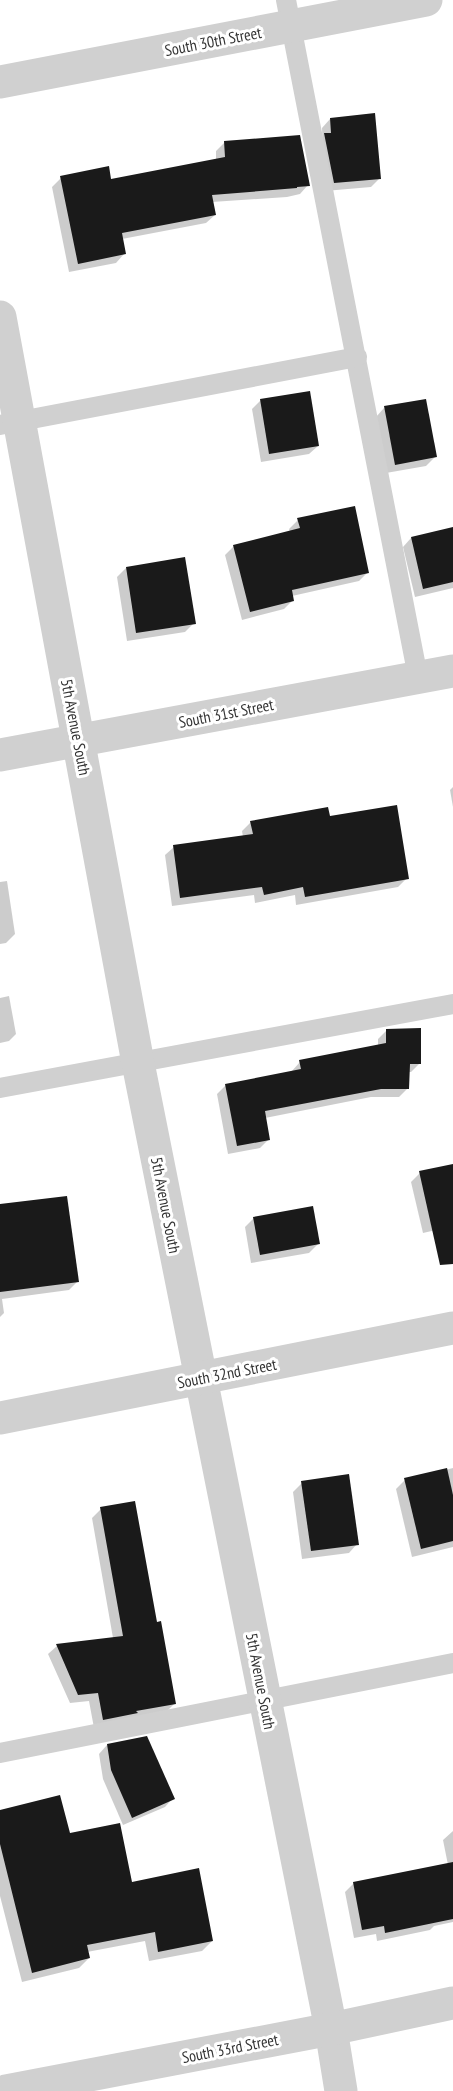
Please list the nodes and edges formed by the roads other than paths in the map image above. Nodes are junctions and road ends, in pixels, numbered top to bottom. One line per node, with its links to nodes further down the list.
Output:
1 (426, 0): 2 (street, South 30th Street)
2 (289, 13): 3 (street, South 30th Street); 5 (lane)
3 (0, 82)
4 (0, 317): 6 (street, 5th Avenue South)
5 (357, 357): 6 (lane); 8 (lane)
6 (9, 423): 9 (street, 5th Avenue South)
7 (453, 671): 8 (street, South 31st Street)
8 (418, 677): 9 (street, South 31st Street)
9 (78, 741): 10 (street, South 31st Street); 12 (street, 5th Avenue South)
10 (0, 755)
11 (453, 1005): 12 (lane)
12 (138, 1063): 13 (lane); 15 (street, 5th Avenue South)
13 (0, 1088)
14 (453, 1328): 15 (street, South 32nd Street)
15 (200, 1379): 16 (street, South 32nd Street); 18 (street, 5th Avenue South)
16 (0, 1418)
17 (453, 1662): 18 (lane)
18 (265, 1701): 19 (lane); 21 (street, 5th Avenue South)
19 (0, 1753)
20 (453, 2003): 21 (street, South 33rd Street)
21 (331, 2029): 22 (street, South 33rd Street); 23 (street, 5th Avenue South)
22 (6, 2091)
23 (341, 2091)

